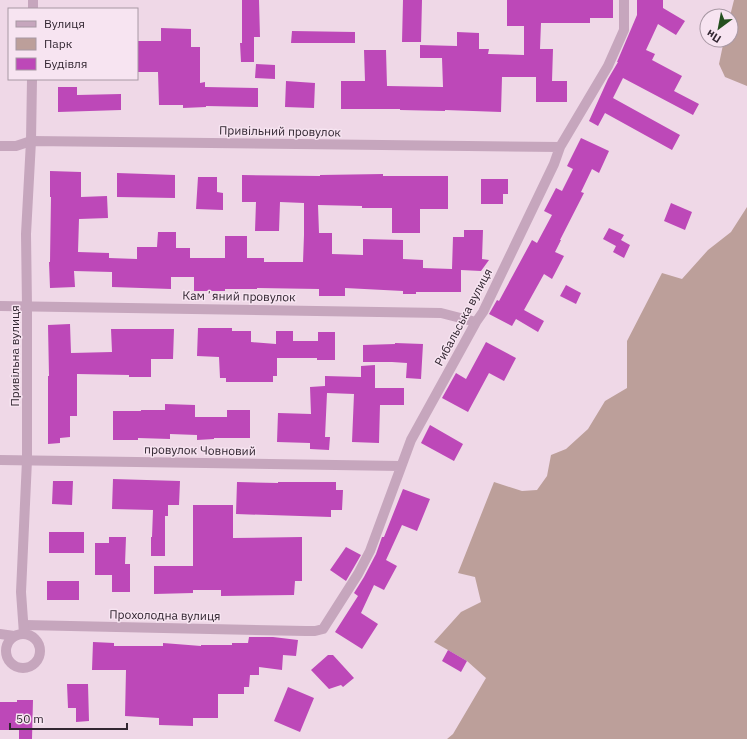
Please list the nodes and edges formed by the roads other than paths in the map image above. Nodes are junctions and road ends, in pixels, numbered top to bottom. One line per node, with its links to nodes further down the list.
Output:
1 (624, 0): 5 (street, Рибальська вулиця)
2 (32, 80): 3 (street, Привільна вулиця)
3 (31, 142): 4 (street, Привільний провулок); 5 (street, Привільний провулок); 7 (street, Привільна вулиця)
4 (0, 146)
5 (560, 147): 8 (street, Рибальська вулиця)
6 (0, 306): 7 (street, Камʼяний провулок)
7 (27, 306): 8 (street, Камʼяний провулок); 10 (street, Привільна вулиця)
8 (476, 322): 11 (street, Рибальська вулиця)
9 (0, 460): 10 (street, провулок Човновий)
10 (27, 460): 11 (street, провулок Човновий); 13 (street, Привільна вулиця)
11 (400, 466): 12 (street, Рибальська вулиця)
12 (306, 631): 13 (street, Прохолодна вулиця)
13 (21, 632): 14 (street, Прохолодна вулиця)
14 (0, 634)

